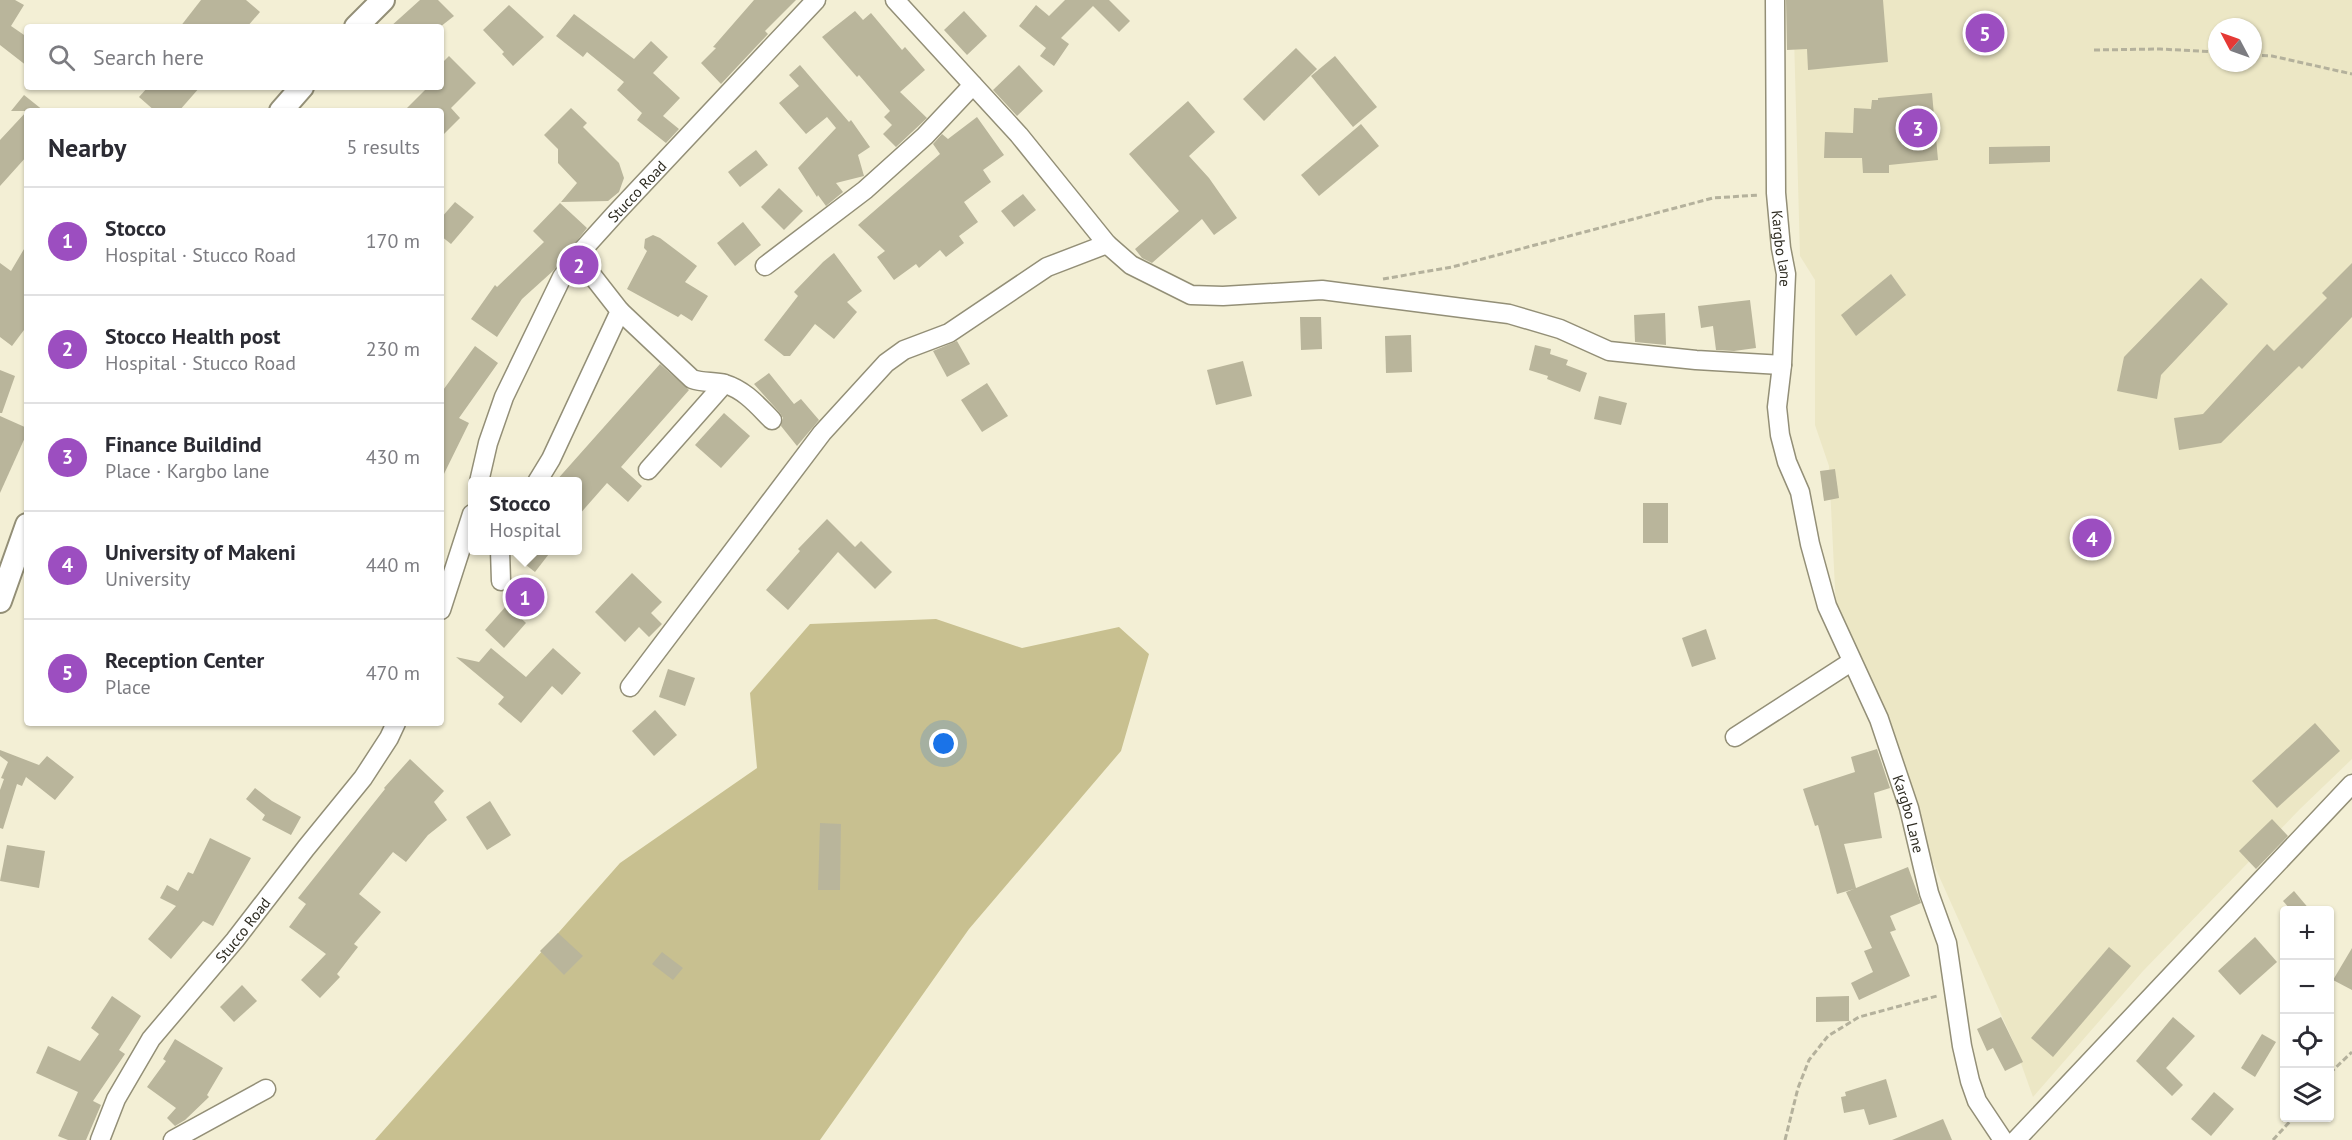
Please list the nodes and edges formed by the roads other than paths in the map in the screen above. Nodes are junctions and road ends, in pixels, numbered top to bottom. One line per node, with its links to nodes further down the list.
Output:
1 (383, 0): 5 (main road)
2 (816, 0): 10 (street, Stucco Road)
3 (894, 0): 6 (street)
4 (1775, 0): 13 (street, Kargbo lane)
5 (360, 24)
6 (973, 85): 9 (street); 11 (street)
7 (299, 90): 8 (main road)
8 (284, 108)
9 (1107, 244): 13 (street); 27 (street)
10 (577, 256): 12 (street); 17 (street, Stucco Road)
11 (765, 266)
12 (620, 311): 14 (street); 18 (street)
13 (1782, 365): 19 (street, Kargbo lane)
14 (724, 384): 15 (street); 16 (street)
15 (772, 420)
16 (648, 470)
17 (480, 477)
18 (540, 477)
19 (1800, 492): 26 (street, Kargbo Lane)
20 (468, 526): 25 (street)
21 (24, 533): 24 (main road)
22 (500, 555): 23 (street)
23 (501, 581)
24 (0, 601)
25 (444, 601)
26 (1851, 662): 29 (street); 34 (street, Kargbo Lane)
27 (630, 687)
28 (395, 726): 32 (street, Stucco Road)
29 (1735, 737)
30 (2352, 784): 35 (street)
31 (266, 1089): 33 (street)
32 (100, 1140)
33 (173, 1140)
34 (2003, 1140)
35 (2016, 1140)

